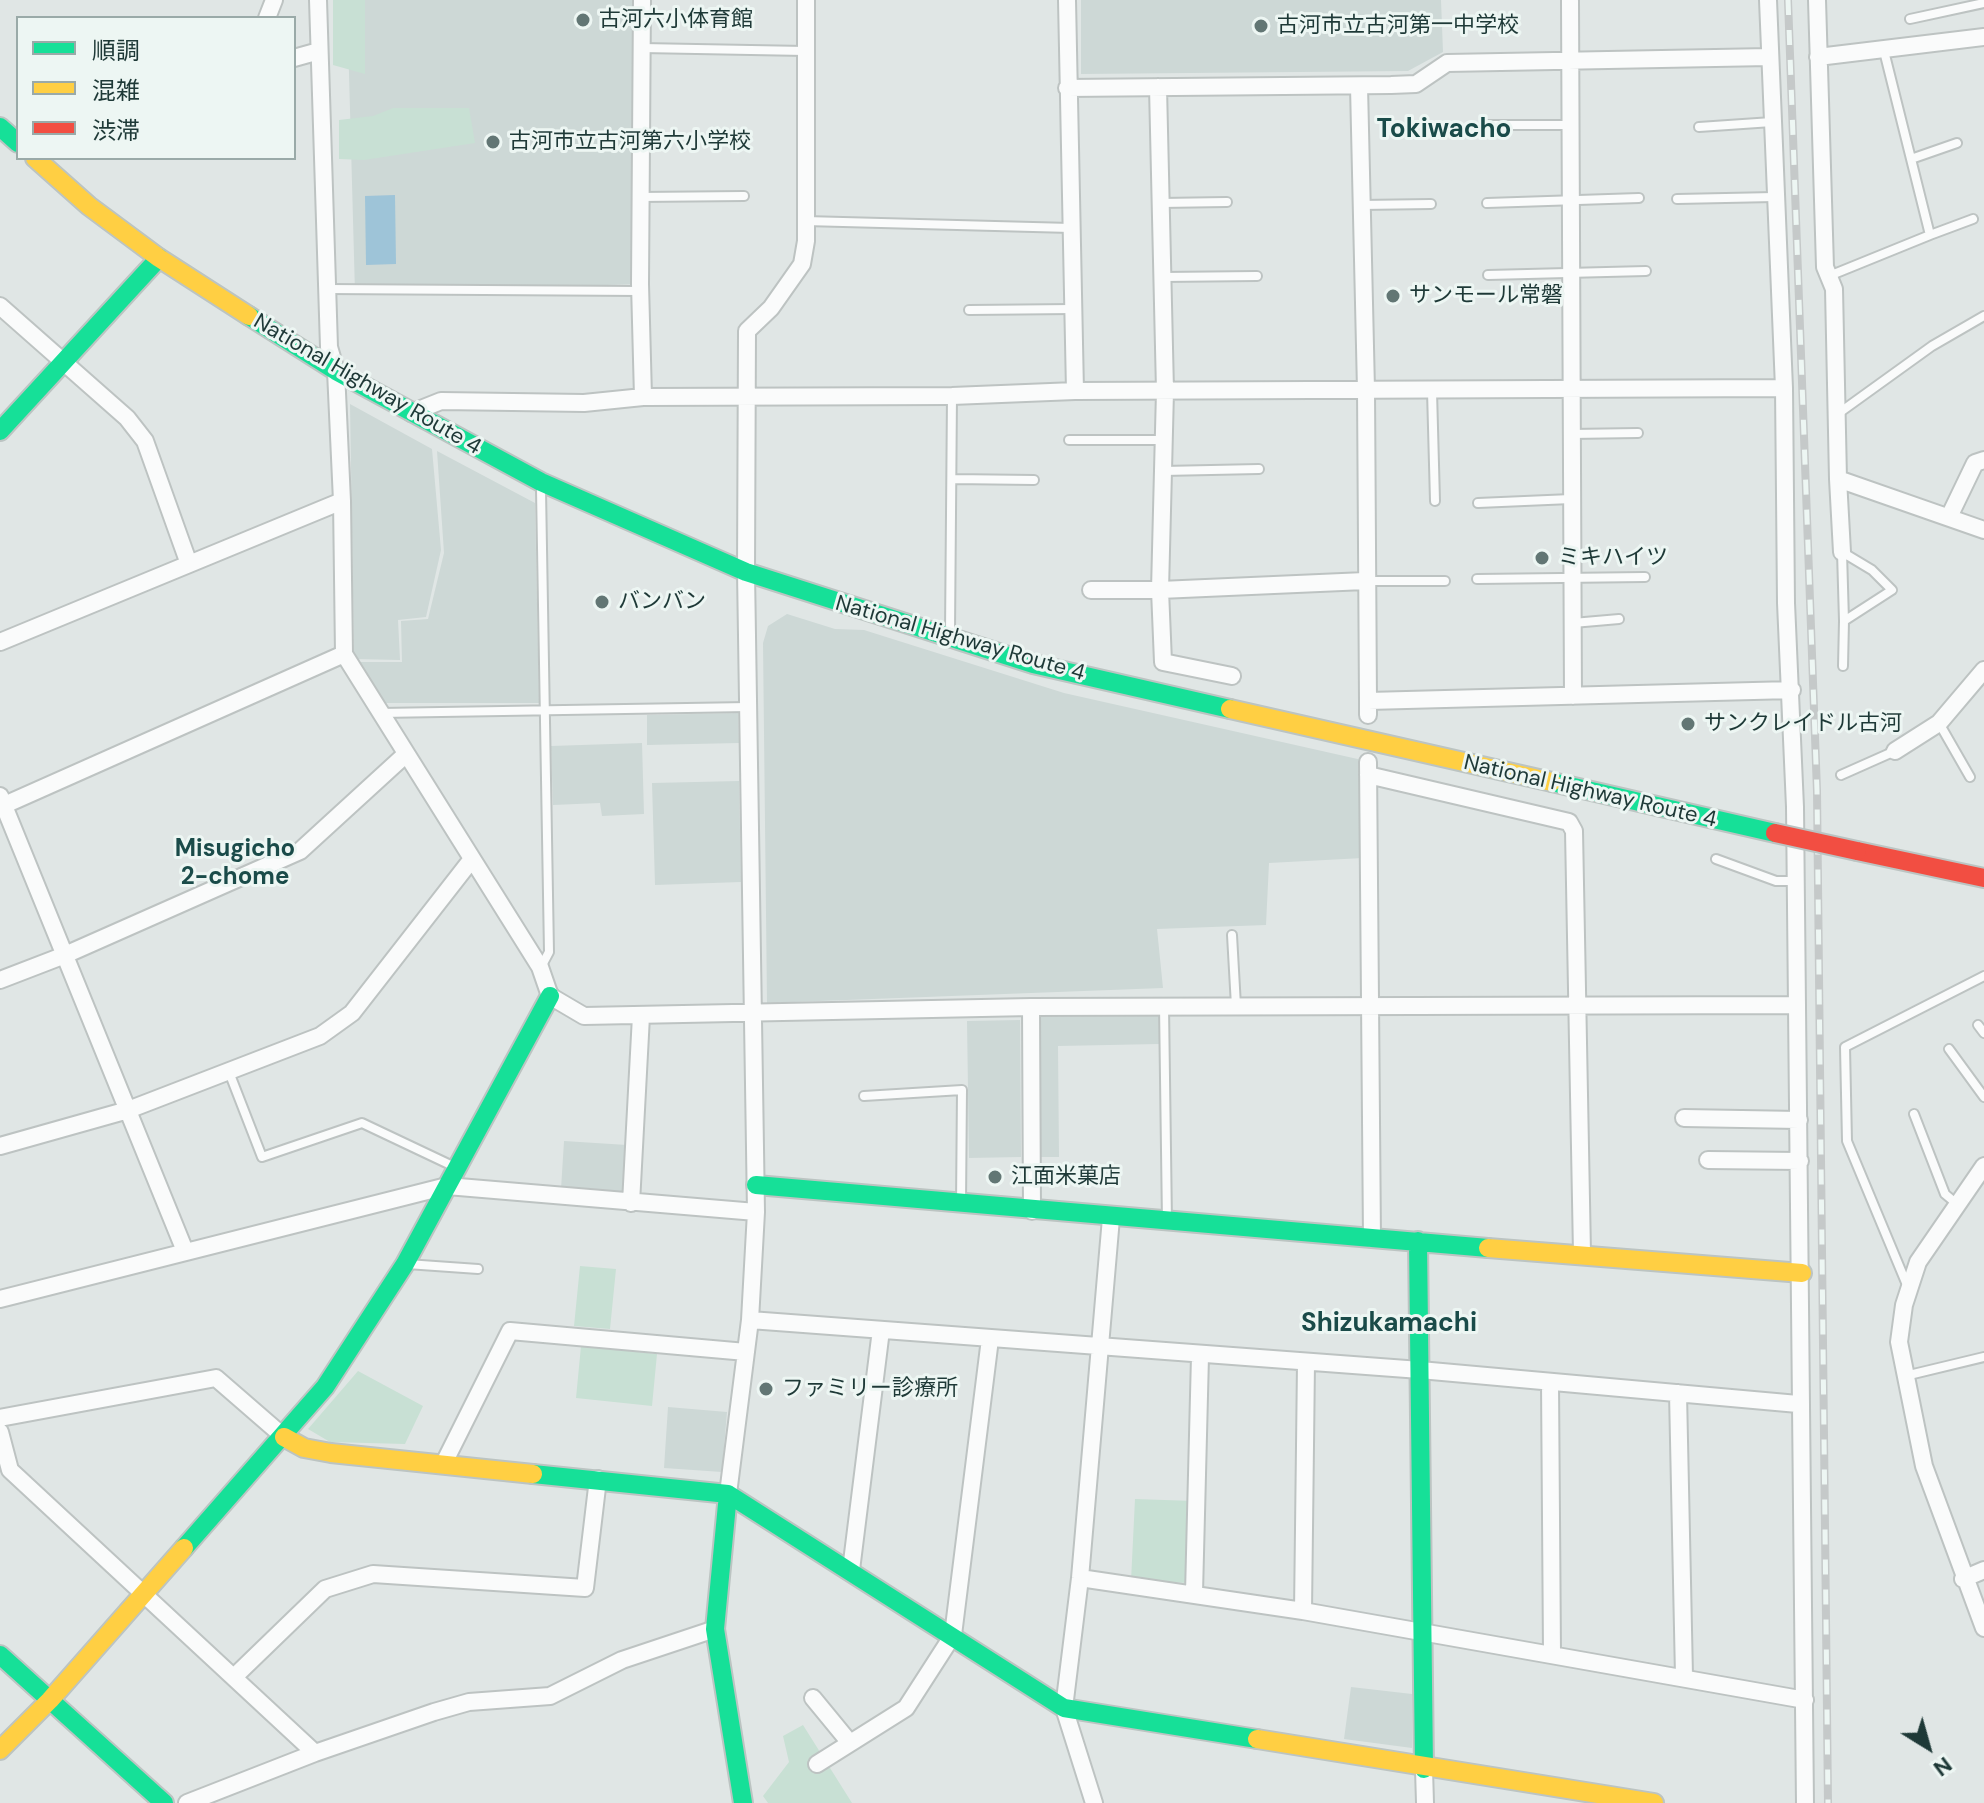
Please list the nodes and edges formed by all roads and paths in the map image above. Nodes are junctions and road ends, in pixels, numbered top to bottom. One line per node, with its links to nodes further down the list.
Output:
1 (318, 0): 12 (street)
2 (642, 0): 11 (street)
3 (806, 0): 13 (street)
4 (1067, 0): 21 (street)
5 (1768, 0): 16 (street)
6 (1817, 0): 17 (street)
7 (1570, 1): 18 (street)
8 (1984, 3): 9 (lane)
9 (1910, 19)
10 (1984, 37): 14 (street)
11 (642, 48): 13 (lane); 30 (street)
12 (319, 51): 15 (street); 51 (street)
13 (806, 51): 41 (street)
14 (1884, 51): 17 (street); 27 (lane)
15 (296, 57)
16 (1769, 57): 18 (street); 22 (street)
17 (1818, 57): 50 (street)
18 (1568, 62): 19 (street); 24 (street)
19 (1359, 86): 20 (street); 39 (street)
20 (1158, 87): 21 (street); 36 (street)
21 (1067, 88): 42 (street)
22 (1772, 122): 25 (lane); 31 (street)
23 (1483, 125): 24 (lane)
24 (1568, 125): 34 (street)
25 (1699, 127)
26 (1957, 143): 27 (lane)
27 (1911, 159): 43 (lane)
28 (37, 160): 44 (main road, National Highway Route 4)
29 (744, 196): 30 (lane)
30 (640, 197): 52 (street)
31 (1774, 197): 33 (lane); 59 (street)
32 (1639, 198): 34 (lane)
33 (1677, 199)
34 (1569, 200): 37 (lane); 46 (street)
35 (1227, 202): 36 (lane)
36 (1161, 203): 49 (street)
37 (1487, 203)
38 (1431, 204): 39 (lane)
39 (1361, 205): 61 (street)
40 (1973, 219): 43 (lane)
41 (805, 221): 42 (lane); 65 (street)
42 (1071, 228): 54 (street)
43 (1930, 235): 50 (lane)
44 (159, 258): 57 (main road); 58 (main road, National Highway Route 4)
45 (1646, 271): 46 (lane)
46 (1569, 274): 47 (lane); 60 (street)
47 (1488, 275)
48 (1257, 276): 49 (lane)
49 (1163, 277): 63 (street)
50 (1827, 277): 69 (street)
51 (327, 289): 52 (lane); 58 (street)
52 (640, 291): 67 (street)
53 (0, 306): 57 (street)
54 (1073, 309): 55 (lane); 62 (street)
55 (969, 310)
56 (1984, 316): 69 (lane)
57 (67, 362): 70 (main road); 89 (street)
58 (336, 371): 68 (main road, National Highway Route 4); 83 (street)
59 (1784, 388): 60 (street); 107 (street)
60 (1570, 389): 64 (street); 72 (street)
61 (1366, 390): 63 (street); 64 (street); 94 (street)
62 (1075, 391): 63 (street); 66 (street)
63 (1165, 391): 74 (street)
64 (1432, 391): 84 (lane)
65 (748, 396): 66 (street); 67 (street); 90 (street)
66 (952, 396): 78 (lane)
67 (643, 397): 68 (street)
68 (411, 413): 81 (main road, National Highway Route 4)
69 (1838, 413): 79 (street)
70 (0, 431)
71 (1638, 433): 72 (lane)
72 (1570, 434): 82 (street)
73 (1069, 440): 74 (lane)
74 (1164, 440): 77 (street)
75 (1984, 460): 86 (street)
76 (1259, 469): 77 (lane)
77 (1163, 471): 97 (street)
78 (952, 479): 80 (lane); 101 (lane)
79 (1838, 479): 86 (street); 88 (street)
80 (1034, 480)
81 (541, 482): 90 (main road, National Highway Route 4); 110 (lane)
82 (1571, 499): 85 (lane); 91 (street)
83 (342, 501): 89 (street); 103 (street)
84 (1435, 501)
85 (1478, 503)
86 (1949, 517): 87 (street)
87 (1984, 530)
88 (1842, 552): 99 (lane); 99 (lane)
89 (189, 564): 102 (street)
90 (746, 572): 101 (main road, National Highway Route 4); 109 (street)
91 (1572, 576): 92 (lane); 93 (lane); 100 (street)
92 (1645, 577)
93 (1477, 579)
94 (1365, 581): 95 (lane); 97 (street); 108 (street)
95 (1445, 581)
96 (1091, 590): 97 (street)
97 (1160, 590): 106 (street)
98 (1619, 619): 100 (lane)
99 (1844, 621): 104 (lane)
100 (1572, 623): 108 (street)
101 (950, 637): 120 (main road, National Highway Route 4, bridge)
102 (0, 642)
103 (344, 654): 111 (street); 117 (street)
104 (1843, 666)
105 (1984, 670): 112 (street)
106 (1232, 676)
107 (1792, 690): 108 (street); 121 (street)
108 (1573, 696)
109 (748, 707): 110 (lane); 134 (street)
110 (546, 710): 111 (lane); 124 (lane)
111 (379, 713): 114 (street)
112 (1939, 723): 113 (street); 116 (lane)
113 (1895, 751): 115 (lane)
114 (405, 755): 118 (street); 123 (street)
115 (1841, 775)
116 (1970, 777)
117 (1, 803): 123 (street)
118 (472, 859): 124 (street); 139 (street)
119 (1716, 859): 121 (lane)
120 (1984, 878)
121 (1796, 881): 130 (street)
122 (1232, 935): 132 (lane)
123 (65, 955): 126 (street); 142 (street)
124 (540, 967): 127 (street)
125 (1984, 976): 167 (lane)
126 (0, 980)
127 (550, 996): 135 (street); 150 (main road)
128 (1372, 1005): 129 (street); 129 (street); 132 (street); 160 (street)
129 (1577, 1005): 130 (street); 163 (street)
130 (1797, 1005): 145 (street)
131 (1164, 1006): 132 (street); 133 (street); 159 (lane)
132 (1236, 1006)
133 (1031, 1007): 134 (street); 156 (street)
134 (755, 1012): 135 (street); 151 (street)
135 (641, 1016): 153 (street)
136 (1978, 1025): 137 (lane)
137 (1984, 1033)
138 (1949, 1049): 141 (lane)
139 (229, 1072): 142 (street); 150 (lane)
140 (864, 1096): 154 (lane)
141 (1984, 1097)
142 (128, 1110): 146 (street); 162 (street)
143 (1914, 1114): 155 (lane)
144 (1684, 1118): 145 (street)
145 (1799, 1120): 148 (street)
146 (0, 1146)
147 (1708, 1160): 148 (street)
148 (1800, 1161): 166 (street)
149 (1984, 1166): 155 (street)
150 (458, 1168): 152 (main road)
151 (756, 1185): 154 (main road); 157 (street)
152 (447, 1186): 153 (street); 162 (street); 164 (main road)
153 (631, 1203): 157 (street)
154 (961, 1204): 156 (main road)
155 (1957, 1204): 167 (street)
156 (1032, 1211): 158 (main road)
157 (756, 1212): 169 (street)
158 (1111, 1218): 159 (main road); 172 (street)
159 (1167, 1223): 160 (main road)
160 (1372, 1239): 161 (main road)
161 (1418, 1241): 163 (main road); 177 (main road)
162 (185, 1251): 168 (street)
163 (1582, 1253): 166 (main road)
164 (405, 1264): 165 (lane); 184 (main road)
165 (478, 1269)
166 (1802, 1273): 181 (street)
167 (1909, 1289): 178 (street)
168 (0, 1299)
169 (750, 1320): 170 (street); 173 (street)
170 (881, 1330): 171 (street); 188 (street)
171 (990, 1339): 172 (street); 198 (street)
172 (1100, 1348): 174 (street); 190 (street)
173 (746, 1352): 185 (street); 187 (street)
174 (1200, 1356): 176 (street); 192 (street)
175 (1984, 1357): 178 (lane)
176 (1306, 1363): 177 (street); 194 (street)
177 (1420, 1370): 179 (street); 197 (main road)
178 (1905, 1376): 191 (street)
179 (1550, 1383): 180 (street); 199 (street)
180 (1678, 1393): 181 (street); 201 (street)
181 (1798, 1404): 205 (street)
182 (0, 1418): 184 (street)
183 (0, 1432): 193 (street)
184 (284, 1437): 185 (main road); 193 (main road)
185 (444, 1463): 186 (main road)
186 (598, 1479): 187 (main road); 202 (street)
187 (728, 1494): 188 (main road); 196 (main road)
188 (851, 1570): 198 (main road)
189 (1984, 1570): 191 (street)
190 (1080, 1578): 192 (street); 206 (street)
191 (1963, 1579): 195 (street)
192 (1194, 1593): 194 (street)
193 (144, 1594): 202 (street); 204 (main road)
194 (1303, 1611): 197 (street)
195 (1984, 1628)
196 (715, 1629): 209 (street); 215 (main road)
197 (1423, 1632): 199 (street); 211 (main road)
198 (953, 1635): 206 (main road); 207 (street)
199 (1552, 1653): 201 (street)
200 (0, 1655): 204 (main road)
201 (1684, 1676): 205 (street)
202 (234, 1677): 209 (street)
203 (813, 1698): 207 (street)
204 (50, 1700): 208 (main road); 213 (main road)
205 (1805, 1700): 219 (street)
206 (1064, 1708): 211 (main road); 216 (street)
207 (850, 1743): 210 (street)
208 (0, 1750)
209 (315, 1753): 214 (street)
210 (817, 1764)
211 (1424, 1769): 212 (main road); 217 (street)
212 (1553, 1796): 218 (main road)
213 (164, 1803)
214 (187, 1803)
215 (743, 1803)
216 (1094, 1803)
217 (1425, 1803)
218 (1654, 1803)
219 (1805, 1803)

